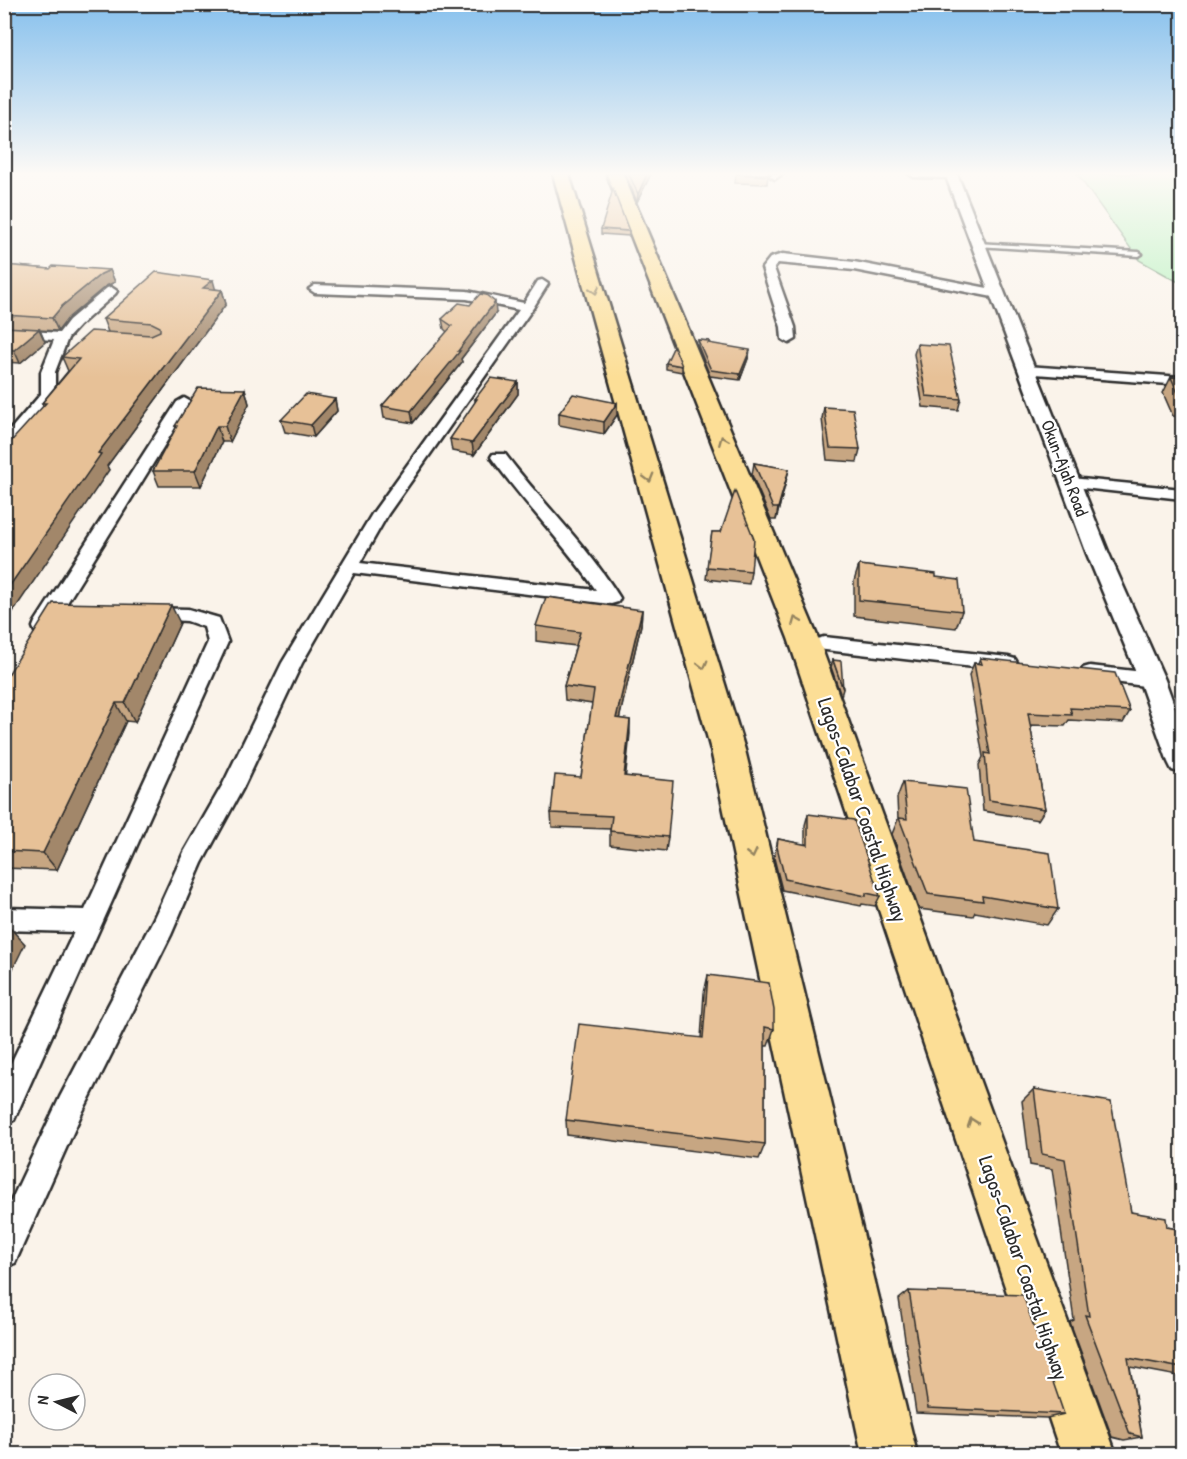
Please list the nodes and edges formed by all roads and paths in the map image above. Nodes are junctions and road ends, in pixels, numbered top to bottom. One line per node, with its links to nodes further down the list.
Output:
1 (581, 242): 34 (highway, one-way to 34)
2 (643, 242): 35 (highway, Lagos-Calabar Coastal Highway, one-way to 2)
3 (978, 244): 4 (lane); 8 (street, Okun-Ajah Road)
4 (1139, 254)
5 (542, 284): 9 (street)
6 (315, 289): 9 (street)
7 (111, 291): 11 (street)
8 (998, 294): 12 (street); 13 (street, Okun-Ajah Road)
9 (527, 308): 20 (street)
10 (4, 333): 11 (street)
11 (68, 337): 16 (street)
12 (789, 339)
13 (1027, 370): 14 (street); 18 (street, Okun-Ajah Road)
14 (1182, 381)
15 (184, 402): 21 (street)
16 (4, 447)
17 (499, 458): 20 (street)
18 (1071, 483): 19 (street); 28 (street, Okun-Ajah Road)
19 (1182, 494)
20 (348, 567): 33 (street)
21 (51, 612): 22 (street); 24 (street)
22 (74, 612)
23 (131, 614): 31 (street)
24 (34, 639)
25 (824, 644): 26 (street)
26 (1023, 666)
27 (1070, 671): 28 (street)
28 (1152, 680): 29 (street, Okun-Ajah Road)
29 (1182, 762)
30 (4, 919): 31 (street)
31 (92, 921): 32 (street)
32 (4, 1110)
33 (4, 1252)
34 (890, 1455)
35 (1089, 1455)

